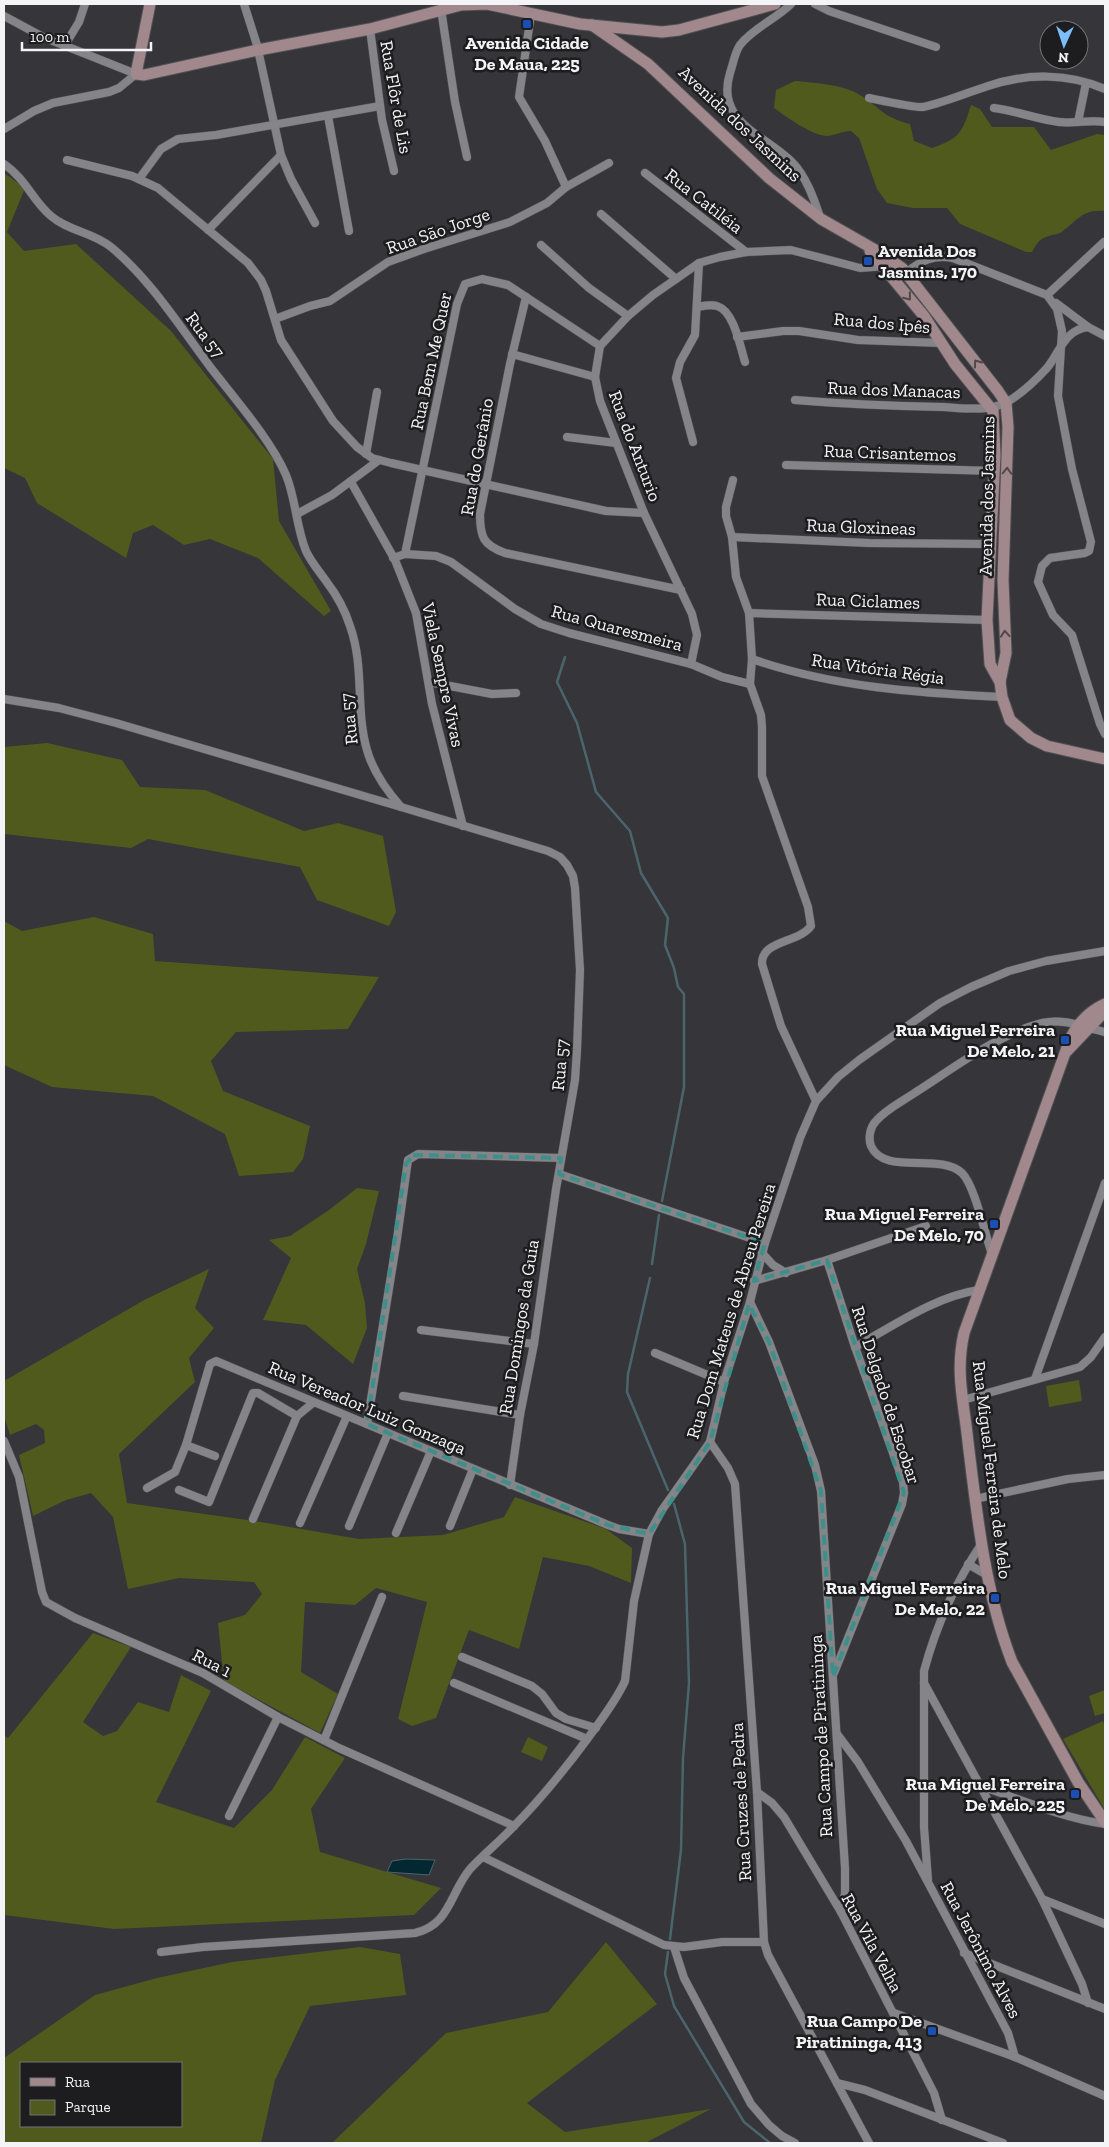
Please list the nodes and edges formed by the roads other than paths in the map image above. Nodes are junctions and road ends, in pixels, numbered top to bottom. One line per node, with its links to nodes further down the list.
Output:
1 (85, 4): 13 (street)
2 (150, 4): 16 (street)
3 (244, 4): 15 (street)
4 (487, 4): 8 (street); 9 (street)
5 (775, 4): 11 (street)
6 (791, 4): 37 (street)
7 (815, 4): 14 (street)
8 (441, 9): 12 (street); 28 (street)
9 (531, 14): 11 (street); 35 (street)
10 (4, 16): 13 (street)
11 (592, 25): 37 (street, Avenida dos Jasmins)
12 (370, 29): 15 (street); 20 (street, Rua Flôr de Lis)
13 (65, 46): 16 (street)
14 (936, 47)
15 (258, 50): 16 (street); 25 (street)
16 (136, 74): 26 (street)
17 (1086, 83): 18 (street); 19 (street); 23 (street)
18 (1105, 89)
19 (870, 98)
20 (380, 106): 22 (street); 32 (street, Rua Flôr de Lis)
21 (994, 108): 23 (street)
22 (328, 116): 25 (street); 40 (street)
23 (1078, 122): 24 (street)
24 (1105, 122)
25 (274, 124): 27 (street); 34 (street)
26 (7, 127)
27 (281, 155): 38 (street); 39 (street)
28 (467, 157)
29 (67, 160): 34 (street)
30 (609, 163): 35 (street, Rua São Jorge)
31 (4, 164): 78 (street, Rua 57)
32 (394, 171)
33 (644, 173): 43 (street, Rua Catiléia)
34 (139, 179): 39 (street)
35 (566, 187): 52 (street, Rua São Jorge)
36 (601, 214): 47 (street)
37 (821, 219): 45 (street, Avenida dos Jasmins)
38 (315, 223)
39 (208, 230): 52 (street)
40 (349, 231)
41 (1104, 242): 49 (street)
42 (541, 244): 51 (street)
43 (746, 252): 44 (street); 45 (street)
44 (699, 263): 47 (street); 50 (street)
45 (888, 264): 46 (street, Avenida dos Jasmins); 56 (street, Avenida dos Jasmins, one-way to 56)
46 (906, 273): 49 (street); 64 (street, Avenida dos Jasmins, one-way to 46)
47 (676, 279): 51 (street)
48 (526, 296): 58 (street, Rua Bem Me Quer); 59 (street, Rua do Gerânio); 72 (street, Rua Bem Me Quer)
49 (1048, 296): 53 (street); 57 (street)
50 (697, 307): 55 (street); 67 (street)
51 (628, 316): 58 (street)
52 (274, 319): 69 (street)
53 (1088, 327): 54 (street); 57 (street)
54 (1105, 336)
55 (737, 337): 56 (street, Rua dos Ipês); 60 (street)
56 (942, 343): 65 (street, Avenida dos Jasmins)
57 (1061, 344): 64 (street); 94 (street)
58 (600, 346): 61 (street, Rua do Anturio)
59 (512, 354): 61 (street); 76 (street, Rua do Gerânio)
60 (745, 362)
61 (595, 377): 68 (street, Rua do Anturio)
62 (377, 392): 69 (street)
63 (795, 400): 65 (street, Rua dos Manacas)
64 (1006, 403): 65 (street); 89 (street, Avenida dos Jasmins, one-way to 64)
65 (992, 408): 73 (street, Avenida dos Jasmins)
66 (567, 437): 68 (street)
67 (693, 442)
68 (616, 443): 77 (street, Rua do Anturio)
69 (366, 454): 70 (street)
70 (379, 460): 72 (street); 75 (street)
71 (786, 465): 73 (street, Rua Crisantemos)
72 (423, 470): 76 (street); 81 (street, Rua Bem Me Quer)
73 (994, 471): 80 (street, Avenida dos Jasmins)
74 (733, 480): 79 (street)
75 (351, 482): 78 (street); 82 (street, Viela Sempre Vivas)
76 (486, 484): 77 (street); 83 (street, Rua do Gerânio)
77 (644, 513): 83 (street, Rua do Anturio)
78 (297, 514): 96 (street, Rua 57)
79 (732, 537): 80 (street, Rua Gloxineas); 84 (street)
80 (990, 544): 85 (street, Avenida dos Jasmins)
81 (405, 554): 82 (street); 87 (street, Rua Quaresmeira)
82 (393, 558): 88 (street, Viela Sempre Vivas)
83 (681, 590): 87 (street, Rua do Anturio)
84 (749, 613): 85 (street, Rua Ciclames); 86 (street)
85 (987, 620): 89 (street, Avenida dos Jasmins)
86 (752, 659): 90 (street); 92 (street, Rua Vitória Régia)
87 (691, 664): 90 (street, Rua Quaresmeira)
88 (429, 682): 91 (street); 97 (street, Viela Sempre Vivas)
89 (1000, 682): 92 (street, Avenida dos Jasmins)
90 (750, 684): 105 (street)
91 (516, 693)
92 (1002, 697): 95 (street, Avenida dos Jasmins)
93 (4, 699): 96 (street)
94 (1105, 734)
95 (1105, 759)
96 (401, 807): 97 (street, Rua 57)
97 (463, 826): 106 (street, Rua 57)
98 (1105, 951): 105 (street, Rua Dom Mateus de Abreu Pereira)
99 (1105, 1004): 101 (street, Rua Miguel Ferreira de Melo)
100 (1105, 1011): 102 (street, Rua Miguel Ferreira de Melo)
101 (1078, 1024): 102 (street); 104 (street, Rua Miguel Ferreira de Melo); 112 (street)
102 (1090, 1028): 103 (street); 104 (street, Rua Miguel Ferreira de Melo)
103 (1105, 1032)
104 (1067, 1052): 112 (street, Rua Miguel Ferreira de Melo)
105 (816, 1101): 110 (street, Rua Dom Mateus de Abreu Pereira)
106 (561, 1158): 107 (street, Rua 57); 131 (street)
107 (559, 1174): 110 (street); 120 (street, Rua Domingos da Guia)
108 (1105, 1183): 123 (street)
109 (926, 1226): 113 (street)
110 (765, 1243): 111 (street, Rua Dom Mateus de Abreu Pereira)
111 (762, 1253): 114 (street); 115 (street, Rua Dom Mateus de Abreu Pereira)
112 (992, 1254): 116 (street, Rua Miguel Ferreira de Melo)
113 (827, 1260): 114 (street); 121 (street, Rua Delgado de Escobar)
114 (786, 1273): 115 (street)
115 (754, 1281): 117 (street, Rua Dom Mateus de Abreu Pereira)
116 (979, 1290): 121 (street); 126 (street, Rua Miguel Ferreira de Melo)
117 (750, 1302): 124 (street, Rua Dom Mateus de Abreu Pereira); 155 (street, Rua Campo de Piratininga)
118 (421, 1330): 120 (street)
119 (1105, 1337): 123 (street)
120 (534, 1344): 128 (street, Rua Domingos da Guia)
121 (855, 1347): 155 (street, Rua Delgado de Escobar)
122 (655, 1353): 124 (street)
123 (1035, 1379): 126 (street)
124 (724, 1382): 134 (street, Rua Dom Mateus de Abreu Pereira)
125 (403, 1396): 128 (street)
126 (963, 1400): 143 (street, Rua Miguel Ferreira de Melo)
127 (314, 1402): 129 (street); 130 (street, Rua Vereador Luiz Gonzaga); 135 (street, Rua Vereador Luiz Gonzaga)
128 (520, 1415): 140 (street, Rua Domingos da Guia)
129 (297, 1416): 142 (street); 144 (street)
130 (347, 1416): 131 (street, Rua Vereador Luiz Gonzaga); 145 (street)
131 (367, 1424): 132 (street, Rua Vereador Luiz Gonzaga)
132 (388, 1433): 136 (street, Rua Vereador Luiz Gonzaga); 146 (street)
133 (4, 1441): 158 (street, Rua 1)
134 (710, 1442): 149 (street, Rua Dom Mateus de Abreu Pereira); 164 (street, Rua Cruzes de Pedra)
135 (186, 1444): 137 (street); 141 (street, Rua Vereador Luiz Gonzaga)
136 (431, 1451): 138 (street, Rua Vereador Luiz Gonzaga); 148 (street)
137 (214, 1456)
138 (473, 1468): 140 (street, Rua Vereador Luiz Gonzaga); 147 (street)
139 (1105, 1475): 143 (street)
140 (510, 1485): 149 (street, Rua Vereador Luiz Gonzaga)
141 (147, 1488)
142 (179, 1490)
143 (975, 1499): 150 (street, Rua Miguel Ferreira de Melo)
144 (253, 1519)
145 (300, 1523)
146 (349, 1526)
147 (450, 1526)
148 (396, 1533)
149 (649, 1534): 159 (street, Rua Dom Mateus de Abreu Pereira)
150 (982, 1543): 151 (street, Rua Jerônimo Alves); 152 (street, Rua Miguel Ferreira de Melo)
151 (968, 1564): 152 (street); 157 (street, Rua Jerônimo Alves)
152 (987, 1576): 166 (street, Rua Miguel Ferreira de Melo)
153 (382, 1597): 162 (street)
154 (462, 1657): 159 (street)
155 (833, 1677): 160 (street, Rua Campo de Piratininga)
156 (454, 1683): 161 (street)
157 (924, 1683): 163 (street); 169 (street, Rua Jerônimo Alves)
158 (278, 1717): 162 (street, Rua 1); 165 (street)
159 (596, 1728): 161 (street, Rua Dom Mateus de Abreu Pereira)
160 (837, 1734): 169 (street); 171 (street, Rua Campo de Piratininga)
161 (587, 1739): 167 (street, Rua Dom Mateus de Abreu Pereira)
162 (324, 1740): 167 (street, Rua 1)
163 (981, 1786): 166 (street); 170 (street)
164 (757, 1792): 171 (street, Rua Vila Velha); 173 (street, Rua Cruzes de Pedra)
165 (229, 1816)
166 (1105, 1823)
167 (514, 1826): 168 (street, Rua Dom Mateus de Abreu Pereira)
168 (483, 1857): 174 (street); 175 (street, Rua Dom Mateus de Abreu Pereira)
169 (928, 1884): 176 (street, Rua Jerônimo Alves)
170 (1042, 1899): 172 (street); 177 (street)
171 (841, 1912): 179 (street, Rua Vila Velha)
172 (1105, 1924)
173 (764, 1942): 174 (street); 181 (street, Rua Cruzes de Pedra)
174 (674, 1947): 184 (street)
175 (160, 1952)
176 (964, 1953): 177 (street); 180 (street, Rua Jerônimo Alves)
177 (1088, 2003): 178 (street)
178 (1105, 2009)
179 (894, 2013): 180 (street); 183 (street, Rua Vila Velha)
180 (1015, 2057): 182 (street)
181 (837, 2083): 183 (street); 185 (street, Rua Cruzes de Pedra)
182 (1105, 2096)
183 (942, 2120): 186 (street)
184 (795, 2143)
185 (869, 2143)
186 (1003, 2143)

